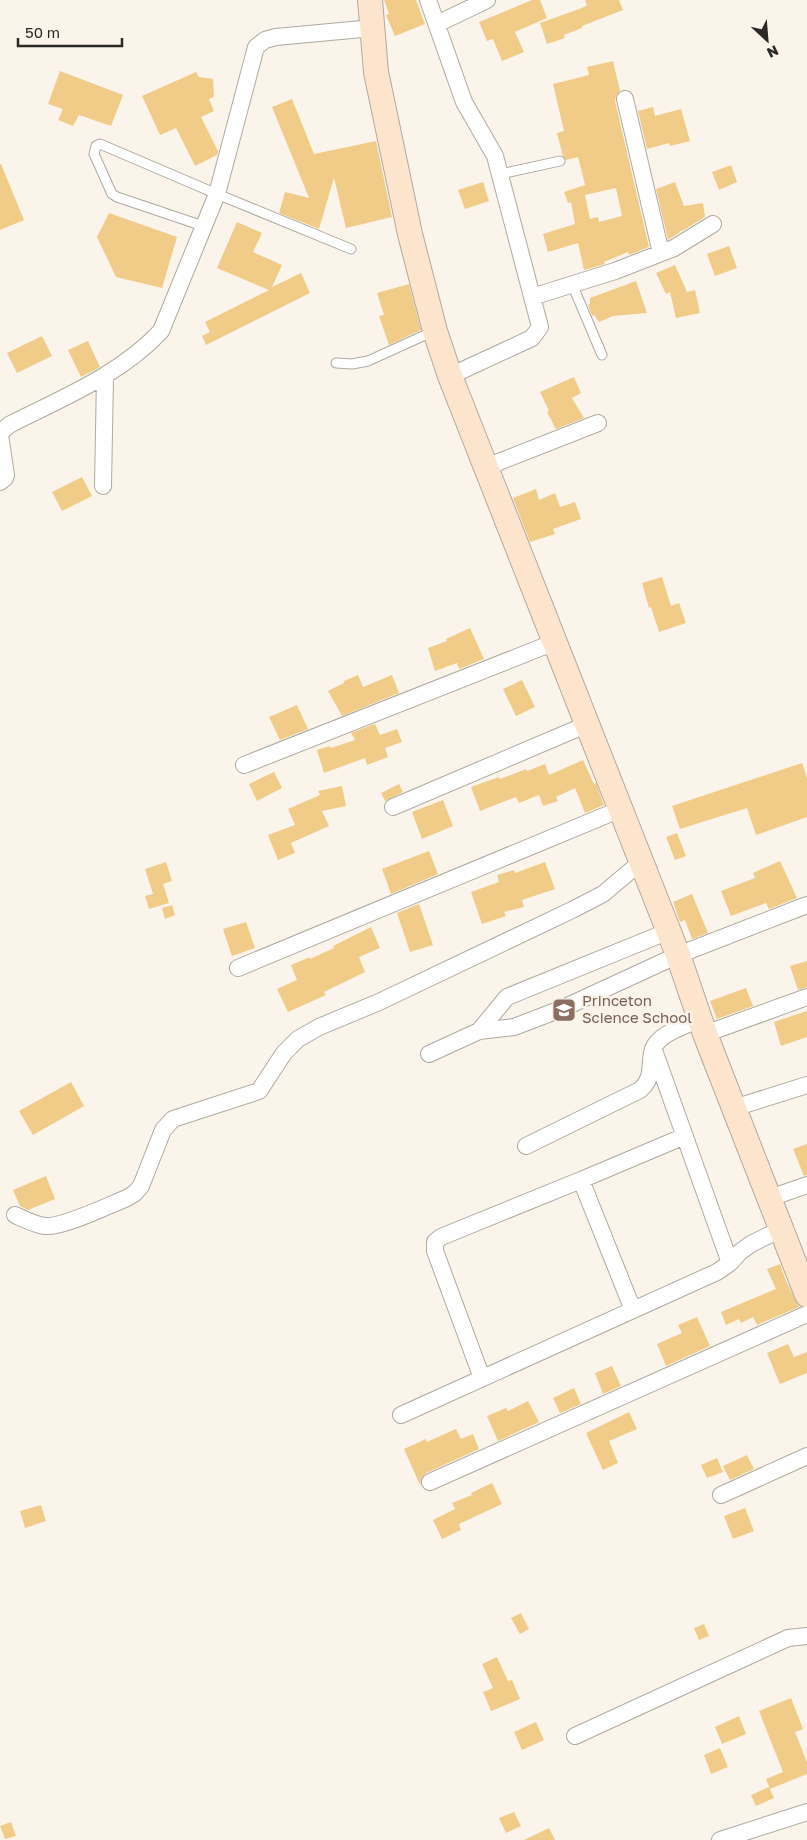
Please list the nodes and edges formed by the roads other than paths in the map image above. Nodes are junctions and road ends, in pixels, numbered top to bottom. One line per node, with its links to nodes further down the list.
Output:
1 (370, 0): 5 (street)
2 (428, 0): 4 (street)
3 (487, 0): 4 (street)
4 (437, 24): 8 (street)
5 (373, 28): 9 (street); 16 (street)
6 (625, 99): 13 (street)
7 (560, 161): 8 (lane)
8 (501, 174): 15 (street)
9 (217, 194): 11 (street); 11 (lane); 12 (lane)
10 (713, 224): 13 (street)
11 (203, 226): 20 (street)
12 (351, 249)
13 (661, 253): 14 (street)
14 (572, 284): 15 (street); 17 (lane)
15 (532, 297): 19 (street)
16 (434, 331): 18 (lane); 19 (street)
17 (602, 354)
18 (336, 363)
19 (450, 376): 23 (street)
20 (105, 377): 22 (street); 25 (street)
21 (598, 423): 23 (street)
22 (0, 434): 24 (street)
23 (486, 467): 26 (street)
24 (0, 482)
25 (103, 486)
26 (555, 642): 27 (street); 28 (street)
27 (588, 724): 29 (street); 30 (street)
28 (244, 765)
29 (393, 807)
30 (621, 809): 31 (street); 35 (street)
31 (642, 861): 33 (street); 48 (street)
32 (807, 905): 34 (street)
33 (668, 931): 34 (street); 38 (street)
34 (678, 955): 37 (street); 38 (street)
35 (238, 968)
36 (807, 996): 37 (street)
37 (702, 1026): 39 (street); 42 (street)
38 (479, 1031): 40 (street)
39 (654, 1049): 43 (street); 44 (street)
40 (429, 1054)
41 (807, 1085): 42 (street)
42 (734, 1108): 47 (street)
43 (685, 1136): 45 (street); 50 (street)
44 (526, 1146)
45 (581, 1180): 52 (street); 54 (street)
46 (807, 1185): 47 (street)
47 (770, 1198): 49 (street)
48 (15, 1215)
49 (781, 1229): 50 (street); 51 (street)
50 (730, 1263): 52 (street)
51 (806, 1291)
52 (633, 1310): 54 (street)
53 (807, 1314): 57 (street)
54 (482, 1378): 55 (street)
55 (401, 1415)
56 (807, 1456): 58 (street)
57 (430, 1482)
58 (721, 1495)
59 (807, 1636): 60 (street)
60 (575, 1736)
61 (807, 1812): 62 (street)
62 (720, 1840)

